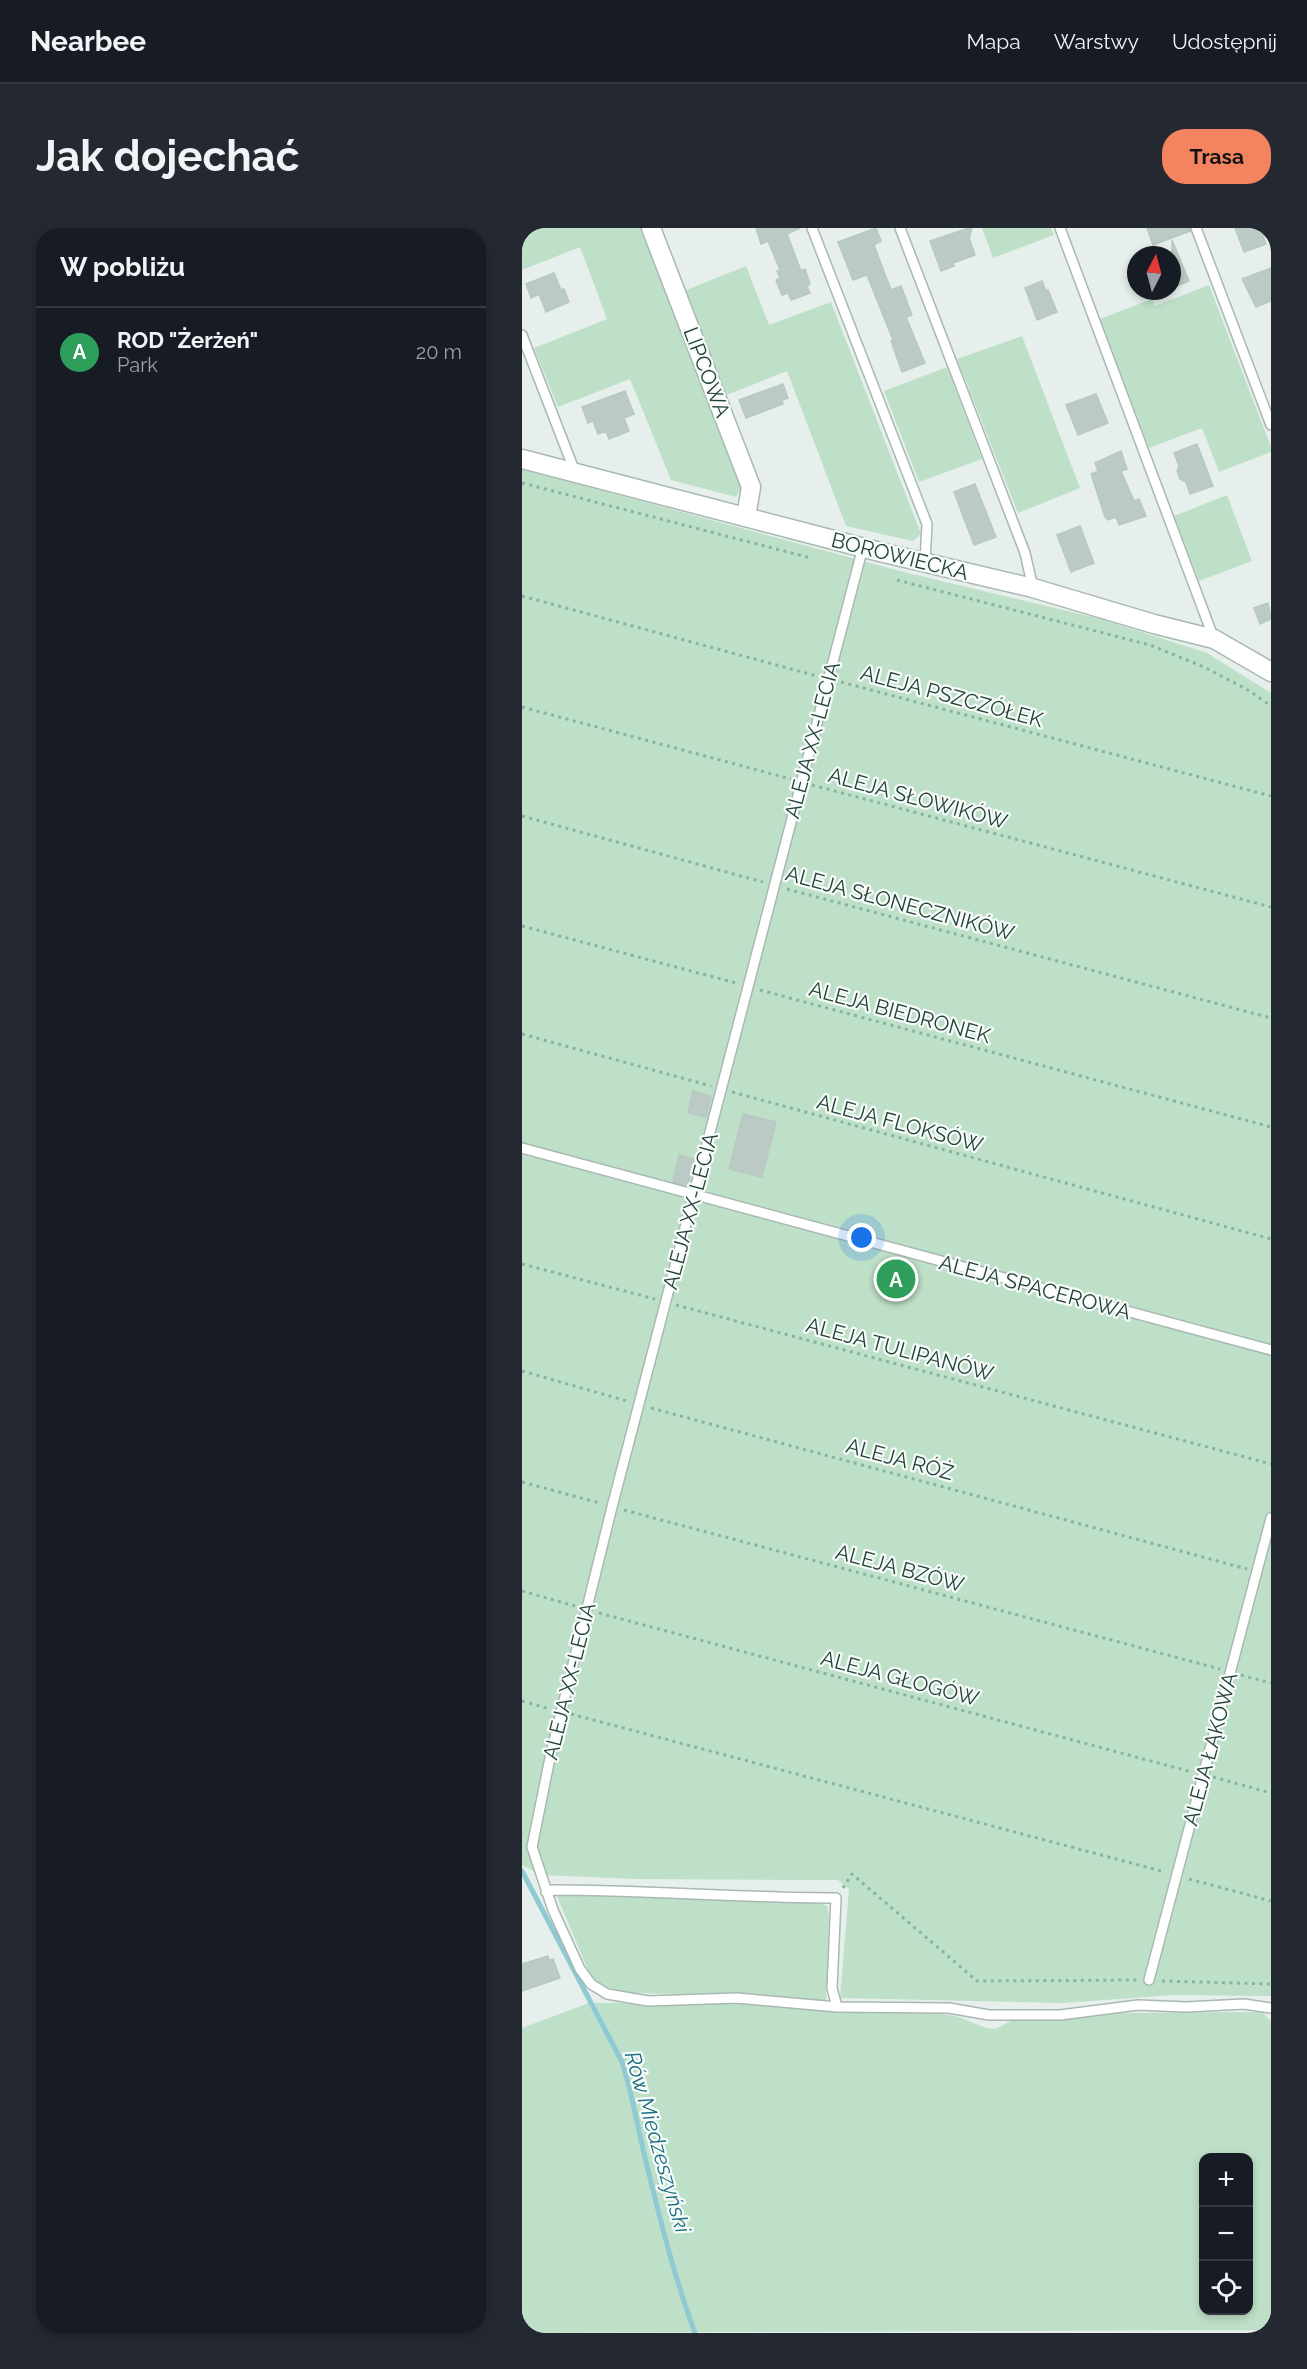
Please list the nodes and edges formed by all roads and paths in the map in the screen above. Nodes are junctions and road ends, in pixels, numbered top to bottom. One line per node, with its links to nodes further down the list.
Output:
1 (651, 228): 11 (street, LIPCOWA)
2 (812, 228): 14 (lane)
3 (900, 228): 16 (lane)
4 (1060, 228): 18 (lane)
5 (1196, 228): 7 (lane)
6 (522, 335): 9 (lane)
7 (1271, 425)
8 (522, 459): 9 (street, BOROWIECKA)
9 (576, 474): 11 (street, BOROWIECKA)
10 (522, 483): 13 (path)
11 (746, 517): 12 (street, BOROWIECKA)
12 (863, 547): 14 (street, BOROWIECKA); 20 (lane, ALEJA XX-LECIA)
13 (811, 558)
14 (925, 563): 16 (street, BOROWIECKA)
15 (897, 580): 22 (path)
16 (1033, 588): 18 (street, BOROWIECKA)
17 (522, 596): 20 (path, ALEJA PSZCZÓŁEK)
18 (1214, 639): 19 (street, BOROWIECKA)
19 (1271, 672)
20 (828, 678): 23 (lane, ALEJA XX-LECIA); 24 (path, ALEJA PSZCZÓŁEK)
21 (522, 706): 23 (path, ALEJA SŁOWIKÓW)
22 (1271, 706)
23 (801, 782): 26 (lane, ALEJA XX-LECIA); 27 (path, ALEJA SŁOWIKÓW)
24 (1271, 796)
25 (522, 816): 26 (path, ALEJA SŁONECZNIKÓW)
26 (774, 885): 29 (lane, ALEJA XX-LECIA); 30 (path, ALEJA SŁONECZNIKÓW)
27 (1271, 907)
28 (522, 926): 29 (path, ALEJA BIEDRONEK)
29 (748, 986): 32 (lane, ALEJA XX-LECIA); 33 (path, ALEJA BIEDRONEK)
30 (1271, 1018)
31 (522, 1034): 32 (path, ALEJA FLOKSÓW)
32 (721, 1089): 35 (lane, ALEJA XX-LECIA); 36 (path, ALEJA FLOKSÓW)
33 (1271, 1127)
34 (522, 1148): 35 (lane, ALEJA SPACEROWA)
35 (693, 1195): 38 (lane, ALEJA XX-LECIA); 39 (lane, ALEJA SPACEROWA)
36 (1271, 1239)
37 (522, 1264): 38 (path, ALEJA TULIPANÓW)
38 (666, 1302): 41 (lane, ALEJA XX-LECIA); 42 (path, ALEJA TULIPANÓW)
39 (1271, 1350)
40 (522, 1371): 41 (path, ALEJA RÓŻ)
41 (639, 1404): 44 (lane, ALEJA XX-LECIA); 46 (path, ALEJA RÓŻ)
42 (1271, 1464)
43 (522, 1482): 44 (path, ALEJA BZÓW)
44 (612, 1507): 48 (lane, ALEJA XX-LECIA); 49 (path, ALEJA BZÓW)
45 (1271, 1518): 46 (lane, ALEJA ŁĄKOWA)
46 (1256, 1571): 49 (lane, ALEJA ŁĄKOWA)
47 (522, 1591): 48 (path, ALEJA GŁOGÓW)
48 (586, 1609): 52 (lane, ALEJA XX-LECIA); 53 (path, ALEJA GŁOGÓW)
49 (1231, 1672): 50 (path, ALEJA BZÓW); 53 (lane, ALEJA ŁĄKOWA)
50 (1271, 1683)
51 (522, 1701): 52 (path)
52 (562, 1712): 55 (path); 56 (lane, ALEJA XX-LECIA)
53 (1202, 1774): 54 (path, ALEJA GŁOGÓW); 55 (lane, ALEJA ŁĄKOWA)
54 (1271, 1794)
55 (1176, 1875): 58 (path); 59 (lane, ALEJA ŁĄKOWA)
56 (546, 1892): 57 (lane); 61 (lane, ALEJA XX-LECIA)
57 (836, 1898): 59 (path); 61 (lane)
58 (1271, 1901)
59 (1149, 1980): 60 (path)
60 (1271, 1984)
61 (837, 2007): 62 (lane, ALEJA XX-LECIA)
62 (1271, 2008)

